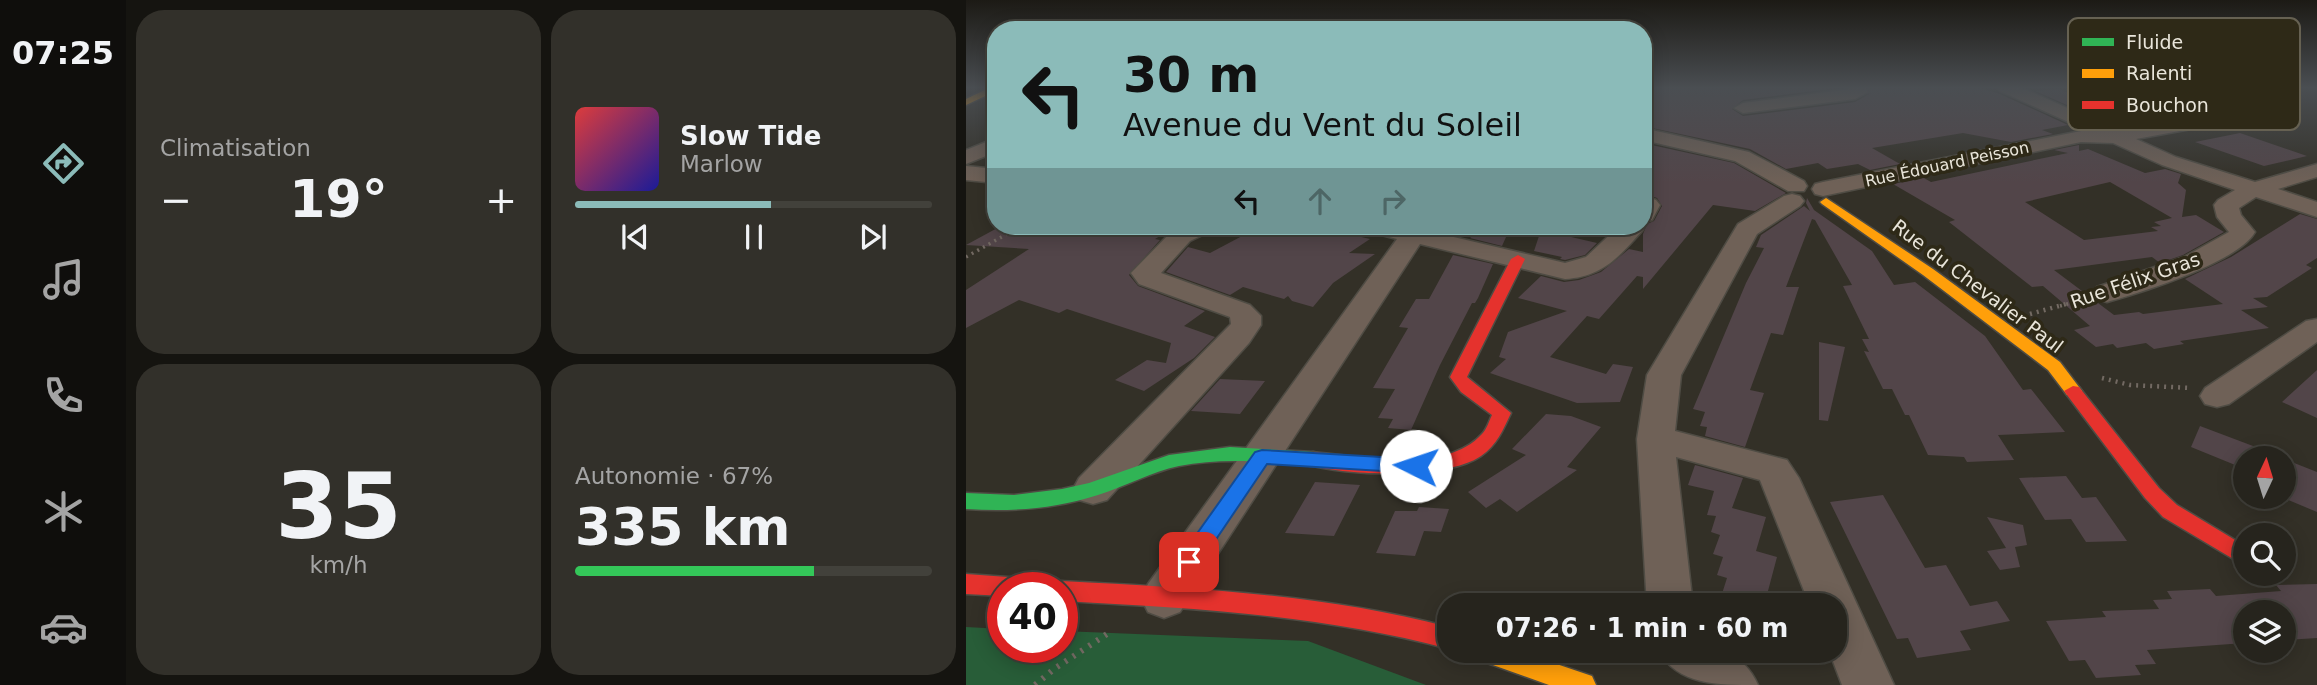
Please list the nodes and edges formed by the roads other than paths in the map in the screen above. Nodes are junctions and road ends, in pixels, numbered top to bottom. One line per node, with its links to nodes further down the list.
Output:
1 (2098, 130): 4 (street)
2 (2153, 130): 4 (street, Rue Édouard Peisson)
3 (1652, 136): 11 (street)
4 (2113, 137): 10 (street); 12 (street, Rue Édouard Peisson)
5 (987, 148): 6 (street)
6 (966, 158)
7 (2317, 170): 10 (street)
8 (966, 173): 9 (street)
9 (987, 175)
10 (2253, 190): 13 (street); 19 (street, Rue Félix Gras)
11 (1794, 193): 12 (street, Rue Édouard Peisson); 22 (street)
12 (1824, 195): 26 (street, Rue du Chevalier Paul)
13 (2317, 211)
14 (1187, 235): 24 (street)
15 (1412, 235): 23 (street)
16 (1430, 235): 18 (street)
17 (1624, 235): 18 (street)
18 (1518, 259): 23 (street)
19 (2107, 293)
20 (2316, 330): 21 (street)
21 (2217, 396)
22 (1656, 439): 30 (street); 31 (street)
23 (1262, 457): 24 (street); 32 (street)
24 (1093, 489): 25 (street)
25 (966, 500)
26 (2233, 550)
27 (966, 584): 28 (street)
28 (987, 586)
29 (1078, 592): 32 (street)
30 (1669, 593)
31 (1828, 593)
32 (1164, 598): 33 (street)
33 (1437, 634)
34 (1847, 636): 39 (street)
35 (1520, 663): 37 (street)
36 (1700, 663): 38 (street)
37 (1583, 685)
38 (1732, 685)
39 (1868, 685)

